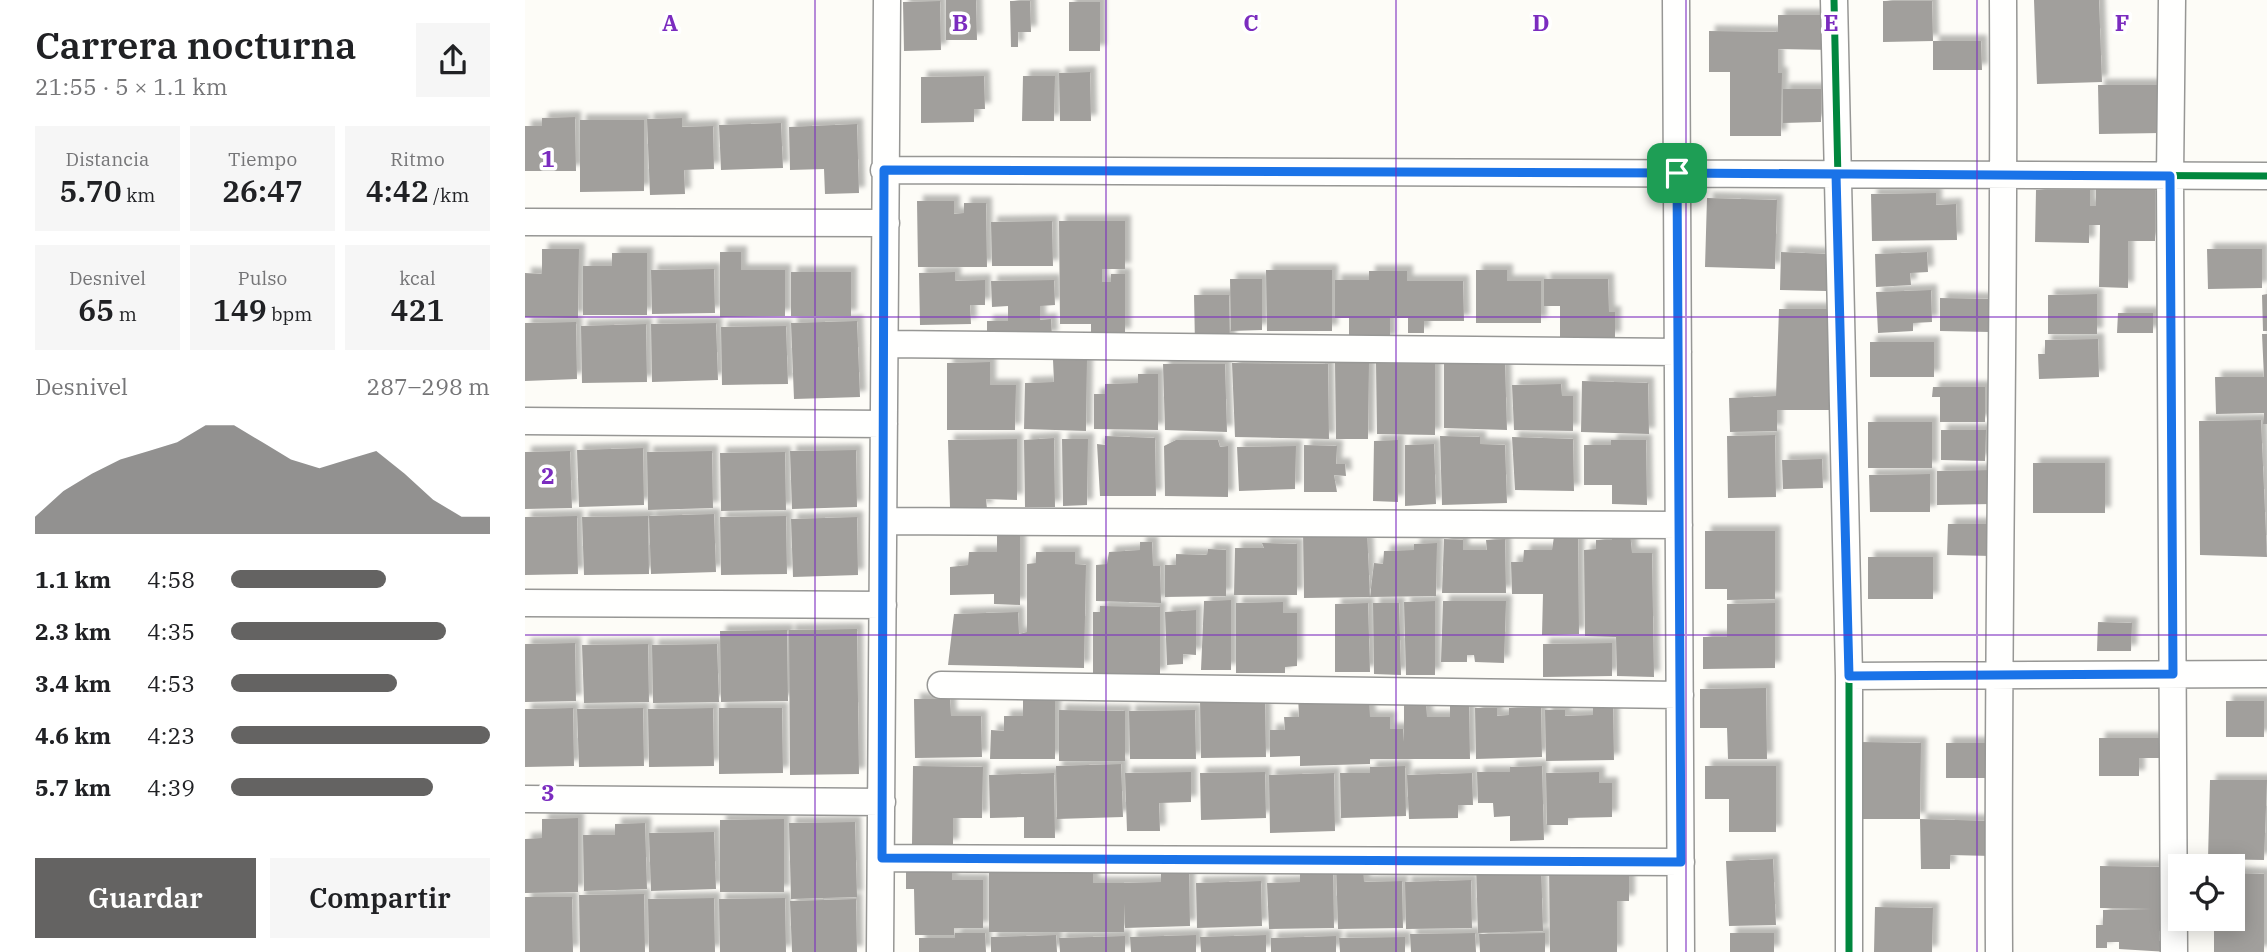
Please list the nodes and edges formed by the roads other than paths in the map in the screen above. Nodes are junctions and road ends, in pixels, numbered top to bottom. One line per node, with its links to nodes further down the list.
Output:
1 (887, 0): 6 (street)
2 (1676, 0): 7 (street)
3 (1834, 0): 8 (street)
4 (2003, 0): 9 (street)
5 (2172, 0): 10 (street)
6 (884, 170): 7 (street); 13 (street)
7 (1677, 173): 8 (street); 15 (street)
8 (1836, 174): 9 (street); 25 (street)
9 (2004, 175): 10 (street); 24 (street)
10 (2170, 176): 11 (street); 22 (street)
11 (2267, 176)
12 (525, 222): 13 (street)
13 (885, 223): 14 (street)
14 (885, 344): 15 (street); 17 (street)
15 (1678, 352): 19 (street)
16 (525, 421): 17 (street)
17 (884, 424): 18 (street)
18 (884, 521): 19 (street); 21 (street)
19 (1679, 525): 27 (street)
20 (525, 603): 21 (street)
21 (883, 605): 29 (street)
22 (2173, 674): 23 (street); 24 (street); 36 (street)
23 (2267, 674)
24 (1998, 675): 25 (street); 35 (street)
25 (1849, 676): 34 (street)
26 (941, 685): 27 (street)
27 (1680, 695): 31 (street)
28 (525, 799): 29 (street)
29 (882, 802): 30 (street)
30 (882, 858): 31 (street); 32 (street)
31 (1681, 862): 33 (street)
32 (880, 952)
33 (1681, 952)
34 (1849, 952)
35 (1999, 952)
36 (2175, 952)

